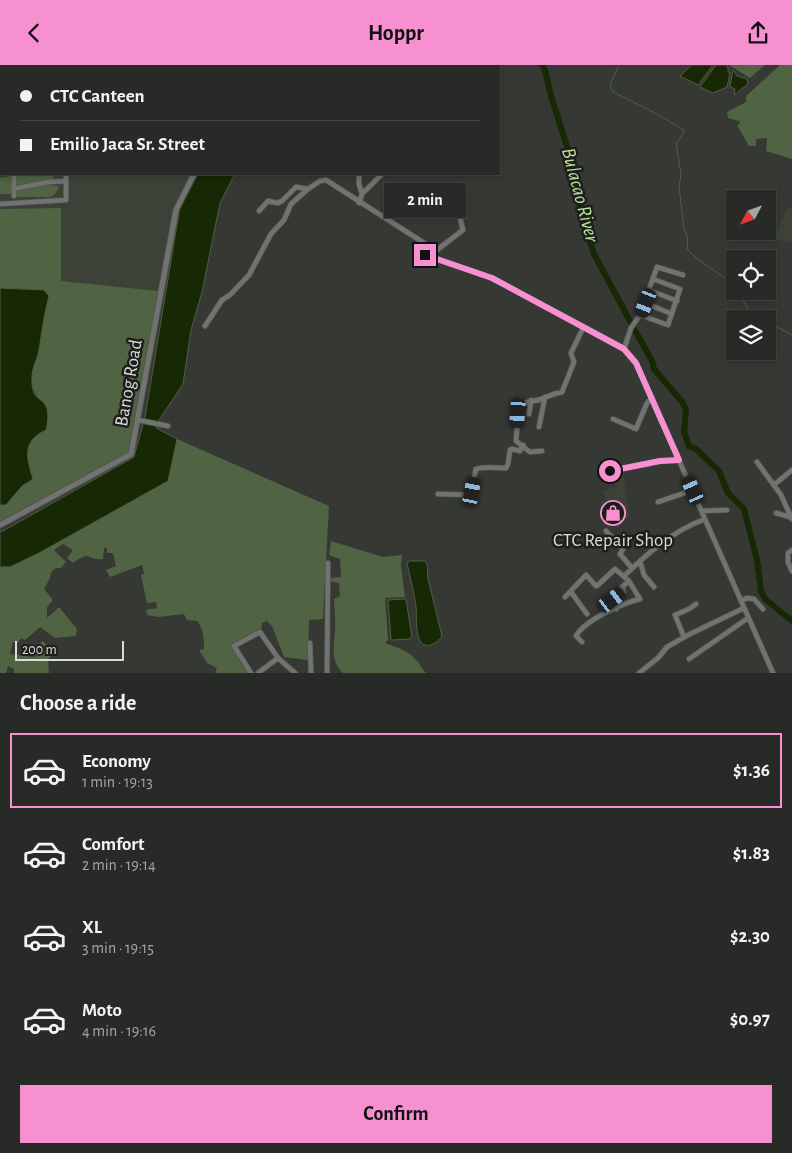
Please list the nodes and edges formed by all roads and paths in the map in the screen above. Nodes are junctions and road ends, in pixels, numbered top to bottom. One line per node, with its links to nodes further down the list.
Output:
1 (14, 175): 7 (street)
2 (66, 175): 6 (street)
3 (193, 175): 32 (street, Banog Road)
4 (381, 175): 9 (street)
5 (358, 177): 9 (street)
6 (66, 181): 7 (street); 13 (street)
7 (14, 189): 10 (street)
8 (308, 189): 12 (street); 14 (street); 24 (street)
9 (362, 194): 12 (street)
10 (14, 196)
11 (456, 202): 15 (street)
12 (359, 203): 15 (street)
13 (0, 204)
14 (259, 211)
15 (434, 254): 16 (street); 25 (street)
16 (425, 255)
17 (683, 275): 18 (street)
18 (653, 279): 19 (street); 20 (street)
19 (649, 290): 20 (street); 21 (street)
20 (676, 301): 22 (street)
21 (646, 303): 22 (street); 23 (street)
22 (672, 314): 23 (street)
23 (640, 315): 26 (street)
24 (205, 327)
25 (583, 328): 26 (street); 27 (street)
26 (624, 349): 28 (street)
27 (544, 397): 29 (street); 34 (street)
28 (652, 398): 31 (street); 37 (street)
29 (531, 400): 30 (street); 35 (street)
30 (529, 414)
31 (613, 419)
32 (141, 421): 33 (street); 50 (street, Banog Road)
33 (168, 426)
34 (539, 427)
35 (523, 445): 36 (street); 43 (street)
36 (542, 451)
37 (679, 460): 40 (street); 42 (street)
38 (757, 462): 41 (street)
39 (792, 470): 41 (street)
40 (610, 471)
41 (775, 484): 48 (street)
42 (693, 490): 44 (street); 46 (street)
43 (438, 495)
44 (658, 502)
45 (727, 509): 46 (street)
46 (702, 511): 49 (street)
47 (776, 513): 48 (street)
48 (792, 518)
49 (705, 519): 53 (street); 62 (street)
50 (0, 525)
51 (606, 531): 55 (street)
52 (792, 551): 56 (street)
53 (640, 561): 55 (street); 59 (street)
54 (328, 563): 78 (street)
55 (632, 568): 57 (street)
56 (792, 571)
57 (624, 576): 58 (street); 60 (street)
58 (629, 581): 65 (street); 65 (street)
59 (654, 587)
60 (571, 592): 61 (street); 67 (street)
61 (565, 597)
62 (741, 601): 64 (street); 66 (street)
63 (696, 604): 69 (street)
64 (744, 608): 68 (street); 69 (street)
65 (616, 609): 70 (street)
66 (763, 609)
67 (587, 614)
68 (748, 618): 73 (street); 80 (street)
69 (684, 637): 79 (street)
70 (582, 642)
71 (310, 643): 77 (street)
72 (278, 658): 74 (street); 75 (street); 76 (street)
73 (689, 659)
74 (251, 673)
75 (258, 673)
76 (294, 673)
77 (311, 673)
78 (327, 673)
79 (639, 673)
80 (772, 673)

